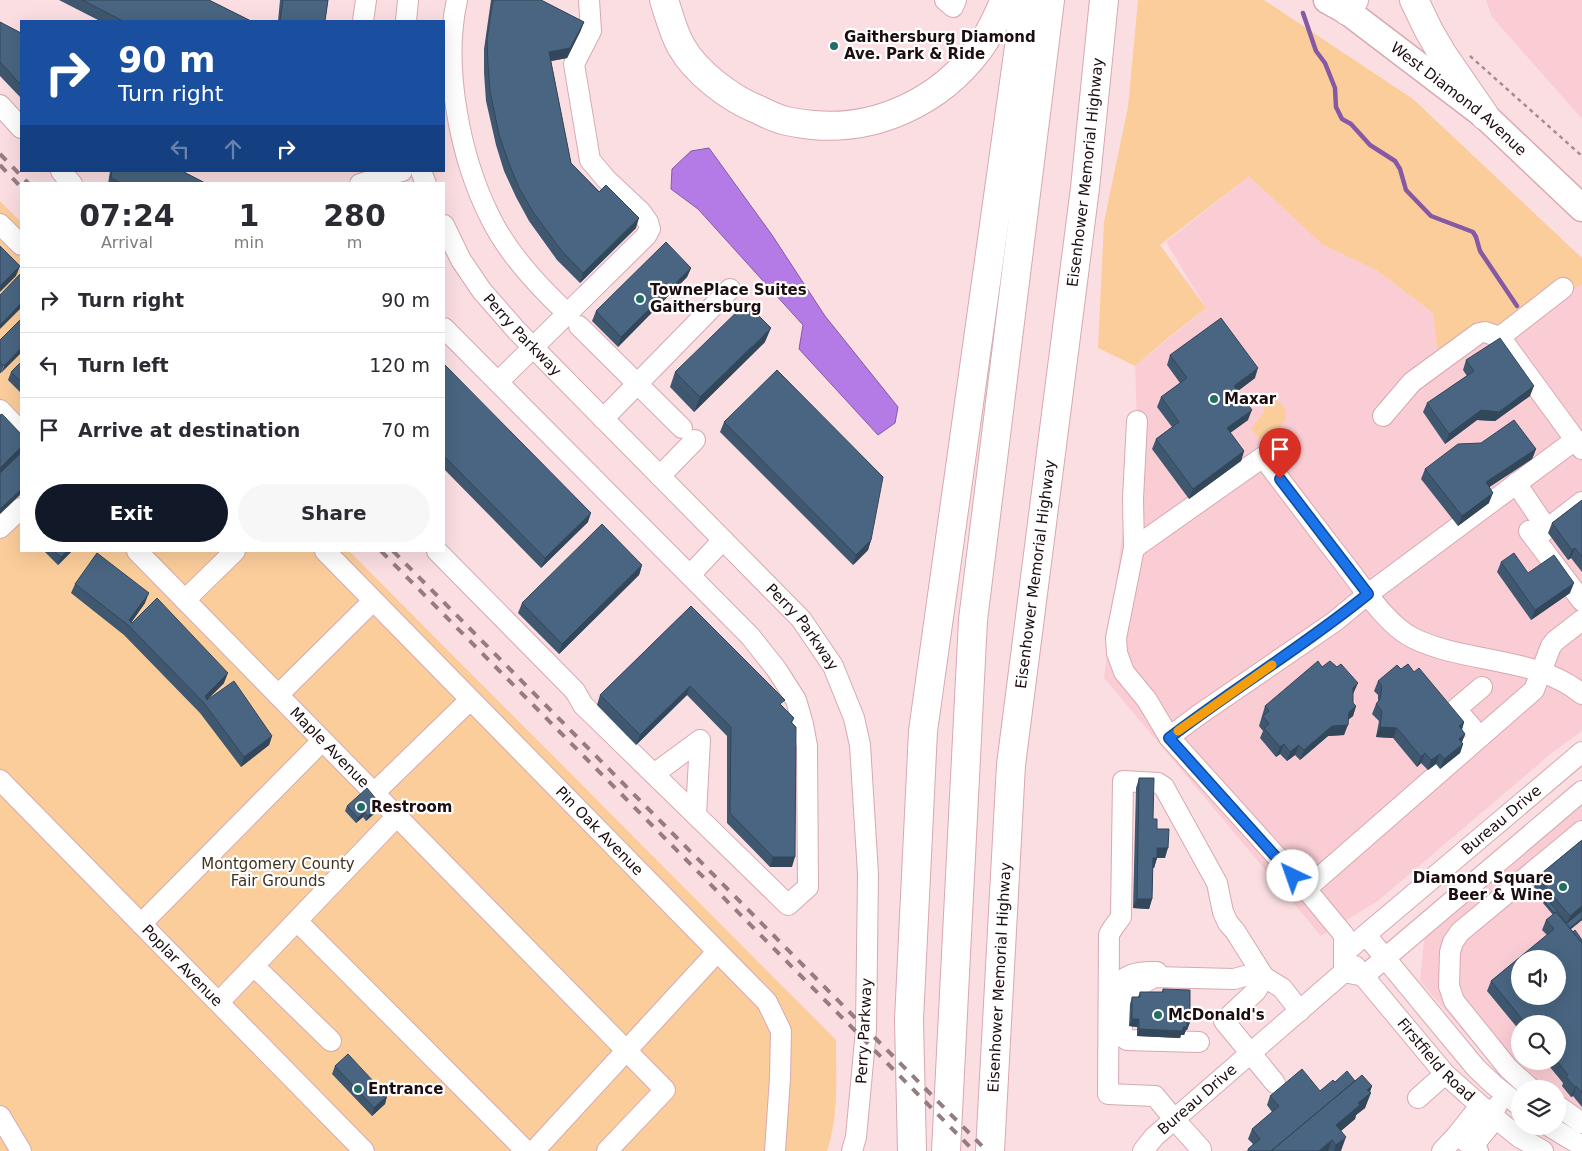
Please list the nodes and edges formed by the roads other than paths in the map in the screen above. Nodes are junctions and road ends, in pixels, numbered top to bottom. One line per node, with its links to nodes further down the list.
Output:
1 (366, 0): 12 (street)
2 (408, 0): 13 (street)
3 (457, 0): 27 (street)
4 (589, 0): 27 (street)
5 (664, 0): 6 (highway)
6 (1005, 0)
7 (1024, 0): 116 (highway)
8 (1050, 0): 117 (highway)
9 (1104, 0): 118 (highway, Eisenhower Memorial Highway)
10 (1414, 0): 15 (highway)
11 (1343, 4): 15 (main road, West Diamond Avenue)
12 (363, 20)
13 (406, 20)
14 (0, 105): 16 (street)
15 (1485, 116): 21 (main road, West Diamond Avenue)
16 (20, 127)
17 (62, 172): 20 (street)
18 (398, 172): 19 (street)
19 (369, 180)
20 (70, 182)
21 (1582, 208)
22 (0, 224): 24 (street)
23 (445, 227): 30 (street, Perry Parkway)
24 (20, 244)
25 (1563, 288): 29 (street)
26 (730, 289): 32 (street)
27 (573, 320): 30 (street); 32 (street)
28 (445, 329): 31 (street)
29 (1500, 337): 34 (street); 38 (street)
30 (533, 348): 31 (street); 35 (street, Perry Parkway)
31 (498, 382): 51 (street)
32 (638, 384): 35 (street); 39 (street)
33 (0, 410): 37 (street)
34 (1383, 416)
35 (603, 419): 39 (street, Perry Parkway)
36 (1136, 421): 46 (street, Firstfield Road)
37 (20, 431)
38 (1577, 436): 40 (street)
39 (660, 476): 45 (street, Perry Parkway)
40 (1516, 484): 44 (street); 52 (street)
41 (1582, 502): 44 (street)
42 (20, 509): 43 (street)
43 (0, 528)
44 (1537, 532): 55 (street)
45 (723, 540): 51 (street); 115 (street, Perry Parkway)
46 (1134, 548): 52 (street); 64 (street, Firstfield Road)
47 (138, 552): 53 (street, Maple Avenue)
48 (234, 552): 53 (street)
49 (326, 552): 54 (street, Pin Oak Avenue)
50 (438, 552): 67 (street)
51 (690, 575): 71 (street)
52 (1368, 594): 57 (street); 64 (street)
53 (185, 600): 60 (street, Maple Avenue)
54 (373, 601): 60 (street); 61 (street, Pin Oak Avenue)
55 (1582, 601)
56 (1582, 620): 57 (street)
57 (1541, 672): 59 (street); 63 (street)
58 (1482, 687): 63 (street)
59 (1577, 690): 62 (street)
60 (278, 695): 65 (street, Maple Avenue)
61 (470, 700): 70 (street); 79 (street, Pin Oak Avenue)
62 (1582, 707)
63 (1480, 737): 74 (street)
64 (1169, 738): 74 (street, Firstfield Road)
65 (322, 741): 70 (street, Maple Avenue); 76 (street)
66 (1582, 752): 77 (street, Bureau Drive)
67 (654, 774): 71 (street); 71 (street)
68 (0, 780): 76 (street, Poplar Avenue)
69 (1582, 791): 80 (street, Bureau Drive)
70 (374, 793): 72 (street, Maple Avenue)
71 (696, 815)
72 (397, 816): 75 (street); 91 (street, Maple Avenue)
73 (1582, 831): 95 (street)
74 (1306, 889): 78 (street, Firstfield Road)
75 (297, 921): 81 (street); 111 (street)
76 (141, 924): 86 (street, Poplar Avenue)
77 (1366, 935): 78 (street, Bureau Drive); 80 (street, Firstfield Road)
78 (1344, 944): 82 (street); 83 (street, Firstfield Road)
79 (717, 952): 91 (street); 114 (street, Pin Oak Avenue)
80 (1386, 958): 83 (street, Bureau Drive); 98 (street, Firstfield Road)
81 (254, 966): 86 (street); 89 (street)
82 (1344, 972): 83 (street); 87 (street, Bureau Drive)
83 (1364, 976): 94 (street, Firstfield Road)
84 (1255, 977): 85 (street); 85 (street); 87 (street); 88 (street); 90 (street)
85 (1109, 992): 93 (street)
86 (219, 1002): 110 (street, Poplar Avenue)
87 (1300, 1010): 92 (street, Bureau Drive)
88 (1224, 1021): 90 (street); 92 (street)
89 (331, 1042)
90 (1199, 1042): 93 (street)
91 (626, 1051): 112 (street); 113 (street, Maple Avenue)
92 (1251, 1052): 96 (street); 103 (street, Bureau Drive)
93 (1108, 1053): 103 (street)
94 (1445, 1074): 97 (street); 101 (street, Firstfield Road)
95 (1521, 1080)
96 (1275, 1083)
97 (1418, 1098)
98 (1511, 1099)
99 (1511, 1102): 101 (street)
100 (1566, 1111): 104 (street)
101 (1490, 1114): 106 (street); 121 (street, Firstfield Road)
102 (0, 1116): 109 (street)
103 (1174, 1119): 108 (street); 119 (street, Bureau Drive)
104 (1582, 1122)
105 (1564, 1135): 107 (street)
106 (1469, 1144): 120 (street)
107 (1582, 1146)
108 (1201, 1149)
109 (21, 1151)
110 (364, 1151)
111 (526, 1151)
112 (534, 1151)
113 (607, 1151)
114 (775, 1151)
115 (852, 1151)
116 (912, 1151)
117 (946, 1151)
118 (990, 1151)
119 (1143, 1151)
120 (1442, 1151)
121 (1543, 1151)

